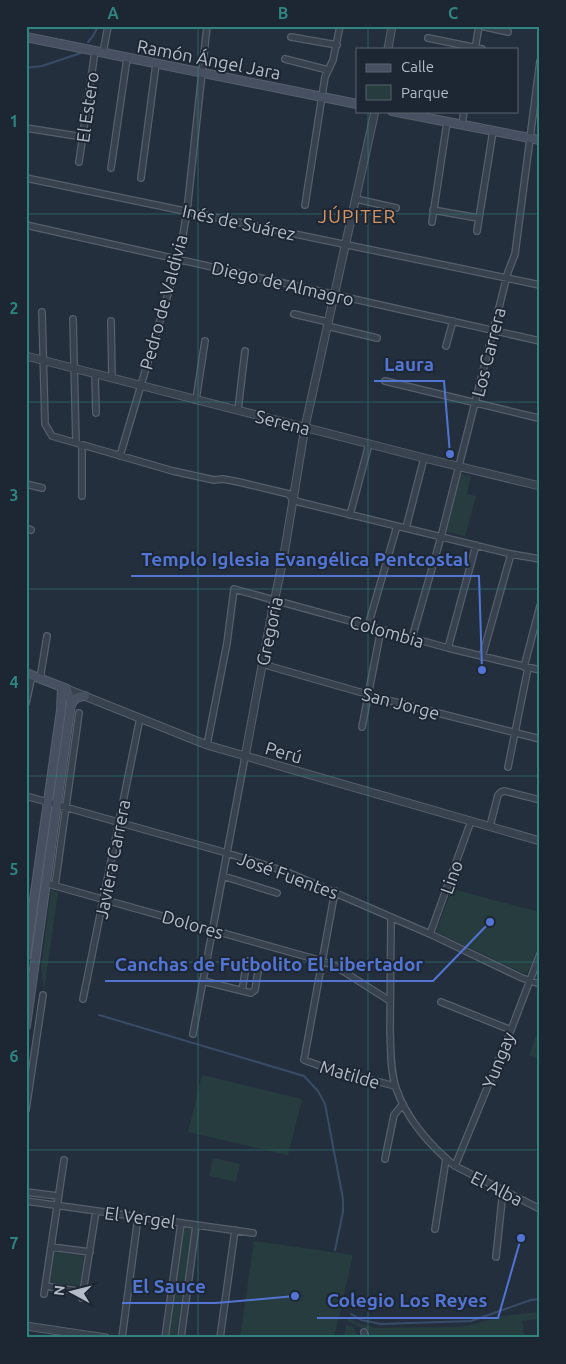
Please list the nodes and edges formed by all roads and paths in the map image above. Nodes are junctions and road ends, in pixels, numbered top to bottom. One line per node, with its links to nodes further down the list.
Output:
1 (108, 26): 13 (street, El Estero)
2 (207, 26): 19 (street, Pedro de Valdivia)
3 (340, 26): 10 (street)
4 (392, 26): 11 (street)
5 (480, 26): 6 (street); 12 (street)
6 (508, 32)
7 (291, 36): 10 (street)
8 (26, 37): 13 (main road, Ramón Ángel Jara)
9 (428, 38): 12 (street)
10 (337, 45): 18 (street)
11 (388, 48)
12 (475, 48)
13 (99, 52): 14 (main road, Ramón Ángel Jara); 29 (street, El Estero)
14 (127, 58): 17 (main road, Ramón Ángel Jara); 33 (street)
15 (285, 59): 18 (street)
16 (540, 61): 30 (street, Los Carrera)
17 (156, 64): 19 (main road, Ramón Ángel Jara); 35 (street)
18 (328, 70): 20 (street)
19 (202, 73): 20 (main road, Ramón Ángel Jara); 40 (street, Pedro de Valdivia)
20 (322, 97): 21 (main road, Ramón Ángel Jara); 37 (street)
21 (356, 104)
22 (375, 112): 36 (street, Gregoria)
23 (397, 112): 25 (main road)
24 (464, 112): 26 (street)
25 (447, 122): 26 (main road); 39 (street)
26 (462, 125): 28 (main road)
27 (26, 128): 29 (street)
28 (493, 131): 30 (main road); 41 (street)
29 (83, 137): 32 (street, El Estero)
30 (531, 139): 31 (main road); 47 (street, Los Carrera)
31 (540, 140)
32 (79, 162)
33 (111, 168)
34 (26, 178): 40 (street, Inés de Suárez)
35 (141, 178)
36 (356, 199): 38 (street); 45 (street, Gregoria)
37 (305, 206)
38 (396, 208)
39 (433, 210): 41 (street); 42 (street)
40 (187, 211): 45 (street, Inés de Suárez); 46 (street, Pedro de Valdivia)
41 (478, 218): 44 (street)
42 (432, 222)
43 (26, 225): 46 (street, Diego de Almagro)
44 (477, 231)
45 (345, 244): 47 (street, Inés de Suárez); 49 (street, Gregoria)
46 (178, 260): 49 (street, Diego de Almagro); 68 (street, Pedro de Valdivia)
47 (506, 278): 48 (street, Inés de Suárez); 56 (street, Los Carrera)
48 (540, 285)
49 (334, 294): 54 (street, Diego de Almagro); 55 (street, Gregoria)
50 (42, 312): 63 (street)
51 (294, 314): 55 (street)
52 (73, 320): 64 (street)
53 (111, 320): 66 (street)
54 (453, 321): 56 (street, Diego de Almagro); 60 (street)
55 (328, 324): 57 (street); 74 (street, Gregoria)
56 (494, 331): 59 (street, Diego de Almagro); 70 (street, Los Carrera)
57 (377, 338)
58 (205, 340): 69 (street)
59 (540, 341)
60 (446, 346)
61 (245, 351): 71 (street)
62 (26, 356): 63 (street, Serena)
63 (43, 360): 64 (street, Serena); 75 (street)
64 (75, 369): 65 (street, Serena); 75 (street)
65 (95, 374): 66 (street, Serena); 72 (street)
66 (112, 378): 68 (street, Serena)
67 (385, 381): 70 (street)
68 (140, 385): 69 (street, Serena); 77 (street, Pedro de Valdivia)
69 (196, 400): 71 (street, Serena)
70 (476, 402): 73 (street); 79 (street, Los Carrera)
71 (238, 410): 74 (street, Serena)
72 (96, 413)
73 (538, 418)
74 (305, 428): 76 (street, Serena); 84 (street, Gregoria)
75 (79, 444): 77 (street); 83 (street)
76 (369, 444): 78 (street, Serena); 85 (street)
77 (120, 456): 84 (street)
78 (424, 458): 79 (street, Serena); 87 (street)
79 (459, 466): 81 (street, Serena); 88 (street, Los Carrera)
80 (26, 484): 82 (street)
81 (540, 486)
82 (42, 488)
83 (82, 496)
84 (292, 499): 85 (street); 92 (street, Gregoria)
85 (350, 515): 86 (street)
86 (397, 526): 87 (street); 94 (street)
87 (406, 528): 88 (street)
88 (441, 536): 89 (street); 97 (street, Los Carrera)
89 (476, 545): 90 (street); 98 (street)
90 (511, 554): 91 (street); 99 (street)
91 (540, 559)
92 (275, 600): 94 (street, Colombia); 100 (street, Gregoria); 114 (street, Colombia)
93 (540, 606): 101 (street)
94 (368, 626): 95 (street, Colombia)
95 (381, 630): 97 (street, Colombia); 105 (street)
96 (47, 636): 103 (street)
97 (412, 638): 98 (street, Colombia)
98 (448, 648): 99 (street, Colombia)
99 (482, 657): 101 (street, Colombia)
100 (262, 664): 105 (street, San Jorge); 115 (street, Gregoria)
101 (526, 667): 102 (street, Colombia); 112 (street)
102 (540, 670)
103 (33, 676): 104 (main road, Perú); 107 (street)
104 (65, 688): 106 (street, Perú); 108 (main road); 119 (main road)
105 (368, 694): 111 (street); 112 (street, San Jorge)
106 (85, 696): 108 (main road); 110 (street, Perú)
107 (26, 704)
108 (70, 708): 119 (main road)
109 (79, 713): 120 (street)
110 (140, 718): 114 (street, Perú); 122 (street, Javiera Carrera)
111 (362, 727)
112 (514, 732): 113 (street, San Jorge); 116 (street)
113 (540, 739)
114 (207, 745): 115 (street, Perú)
115 (245, 757): 121 (street, Perú); 125 (street, Gregoria)
116 (508, 767)
117 (26, 796): 119 (street, José Fuentes)
118 (540, 800): 123 (street)
119 (52, 802): 120 (street, José Fuentes); 127 (main road); 136 (main road)
120 (66, 807): 122 (street, José Fuentes); 128 (street)
121 (471, 821): 123 (street, Perú); 134 (street, Lino)
122 (119, 822): 125 (street, José Fuentes); 131 (street, Javiera Carrera)
123 (490, 826): 124 (street, Perú)
124 (540, 841)
125 (227, 853): 126 (street, Gregoria); 129 (street, José Fuentes)
126 (223, 876): 130 (street); 133 (street, Gregoria)
127 (45, 884): 128 (street, Dolores); 148 (main road)
128 (55, 886): 131 (street, Dolores)
129 (335, 891): 132 (street, José Fuentes); 137 (street)
130 (277, 893)
131 (104, 900): 133 (street, Dolores); 145 (street, Javiera Carrera)
132 (391, 917): 134 (street, José Fuentes); 146 (street)
133 (213, 930): 137 (street, Dolores); 141 (street, Gregoria)
134 (430, 934): 140 (street, José Fuentes)
135 (540, 954): 140 (street, Yungay)
136 (26, 956)
137 (322, 960): 146 (street, Dolores); 151 (street, Matilde)
138 (248, 961): 143 (street)
139 (259, 966): 143 (street)
140 (530, 980): 142 (street, José Fuentes); 149 (street, Yungay)
141 (203, 981): 143 (street); 150 (street, Gregoria)
142 (540, 984)
143 (242, 991)
144 (43, 995): 153 (street)
145 (84, 999)
146 (390, 1001): 151 (street)
147 (441, 1002): 149 (street)
148 (26, 1026)
149 (511, 1030): 157 (street, Yungay)
150 (193, 1034)
151 (395, 1086): 152 (street)
152 (403, 1104): 154 (street); 155 (street)
153 (26, 1110)
154 (385, 1159)
155 (446, 1159): 157 (street); 168 (street)
156 (64, 1160): 160 (street)
157 (455, 1166): 158 (street, El Alba)
158 (503, 1190): 163 (street, El Alba); 173 (street)
159 (26, 1192): 160 (street)
160 (58, 1196): 162 (street)
161 (26, 1200): 162 (street, El Vergel)
162 (57, 1205): 164 (street, El Vergel); 171 (street)
163 (540, 1210)
164 (96, 1211): 165 (street, El Vergel); 172 (street)
165 (138, 1217): 166 (street, El Vergel); 179 (street)
166 (181, 1222): 167 (street, El Vergel); 180 (street)
167 (196, 1225): 169 (street, El Vergel); 181 (street)
168 (434, 1229)
169 (235, 1230): 170 (street, El Vergel); 182 (street)
170 (253, 1233)
171 (51, 1247): 172 (street); 174 (street)
172 (90, 1252): 174 (street)
173 (496, 1257)
174 (45, 1286): 175 (street)
175 (44, 1294)
176 (26, 1326): 177 (street)
177 (77, 1336): 178 (street)
178 (106, 1338)
179 (122, 1338)
180 (165, 1338)
181 (181, 1338)
182 (220, 1338)

